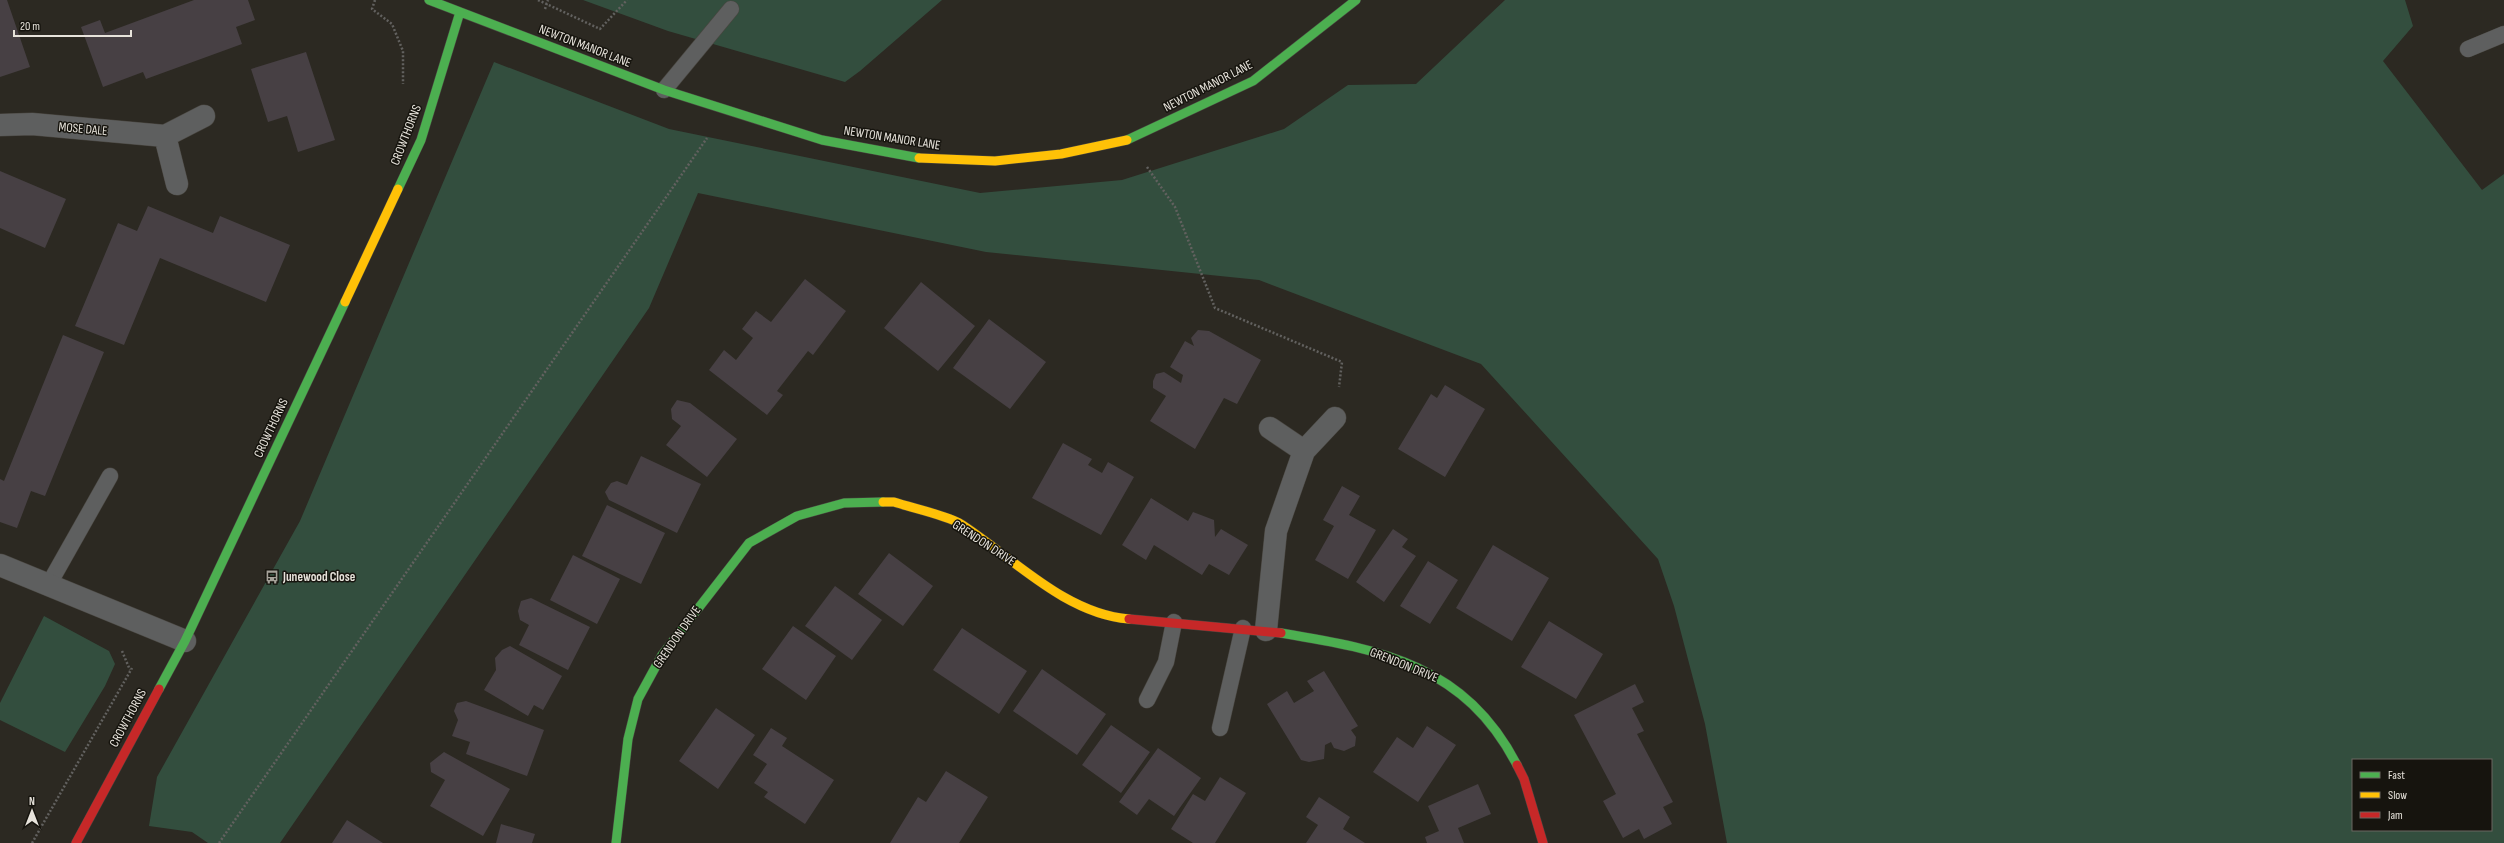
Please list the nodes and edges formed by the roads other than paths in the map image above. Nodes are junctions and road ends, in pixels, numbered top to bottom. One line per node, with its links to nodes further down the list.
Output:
1 (429, 0): 4 (street, NEWTON MANOR LANE)
2 (1356, 0): 7 (street, NEWTON MANOR LANE)
3 (731, 9): 7 (lane)
4 (460, 12): 7 (street, NEWTON MANOR LANE); 21 (street, CROWTHORNS)
5 (2504, 34): 6 (lane)
6 (2468, 49)
7 (664, 90)
8 (204, 116): 10 (street)
9 (0, 125): 10 (street, MOSE DALE)
10 (165, 136): 11 (street)
11 (176, 184)
12 (1335, 418): 14 (street)
13 (1270, 428): 14 (street)
14 (1304, 451): 20 (street)
15 (110, 476): 17 (lane)
16 (0, 565): 17 (street)
17 (49, 584): 21 (street)
18 (1174, 622): 19 (street, GRENDON DRIVE); 22 (lane); 25 (street, GRENDON DRIVE)
19 (1243, 628): 20 (street, GRENDON DRIVE); 23 (lane)
20 (1266, 630): 26 (street, GRENDON DRIVE)
21 (185, 641): 24 (street, CROWTHORNS)
22 (1147, 700)
23 (1220, 728)
24 (76, 843)
25 (616, 843)
26 (1543, 843)

